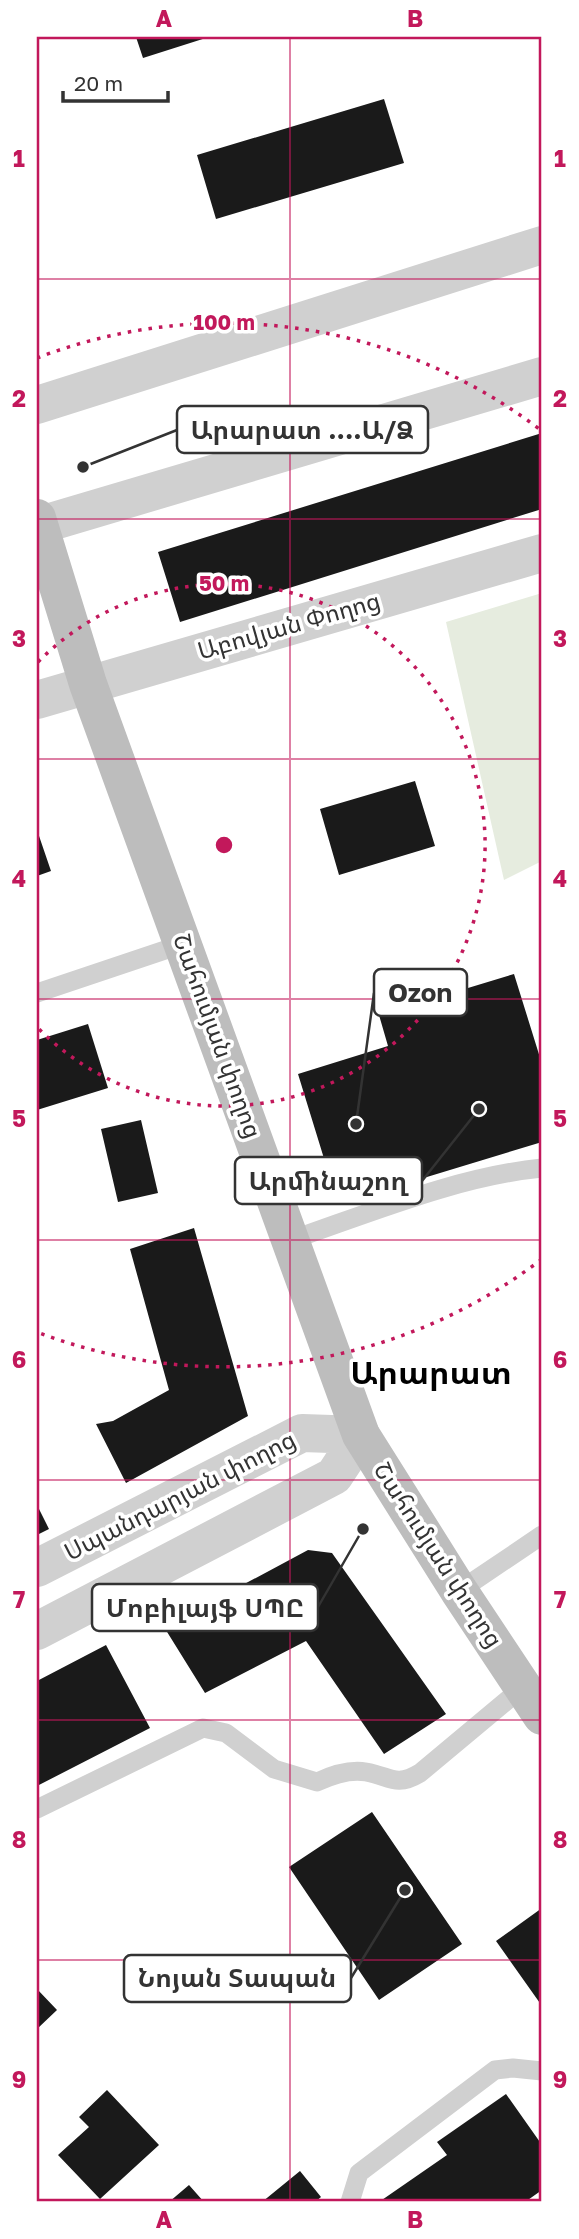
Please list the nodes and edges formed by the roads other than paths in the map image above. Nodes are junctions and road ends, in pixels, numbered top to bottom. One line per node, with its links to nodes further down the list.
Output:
1 (542, 245): 3 (street)
2 (542, 376): 4 (street)
3 (37, 405)
4 (38, 523): 6 (main road, Շահումյան փողոց)
5 (542, 553): 6 (street, Աբովյան Փողոց)
6 (88, 684): 7 (street, Աբովյան Փողոց); 8 (main road, Շահումյան փողոց)
7 (37, 700)
8 (183, 944): 9 (lane); 11 (main road, Շահումյան փողոց)
9 (37, 993)
10 (542, 1168): 11 (lane)
11 (291, 1240): 12 (main road, Շահումյան փողոց)
12 (361, 1435): 14 (street, Սպանդարյան փողոց); 15 (main road, Շահումյան փողոց); 16 (street)
13 (542, 1535): 15 (lane)
14 (37, 1568)
15 (459, 1591): 17 (main road, Շահումյան փողոց)
16 (37, 1631)
17 (533, 1702): 18 (lane)
18 (37, 1809)
19 (542, 2071): 20 (lane)
20 (350, 2202)

